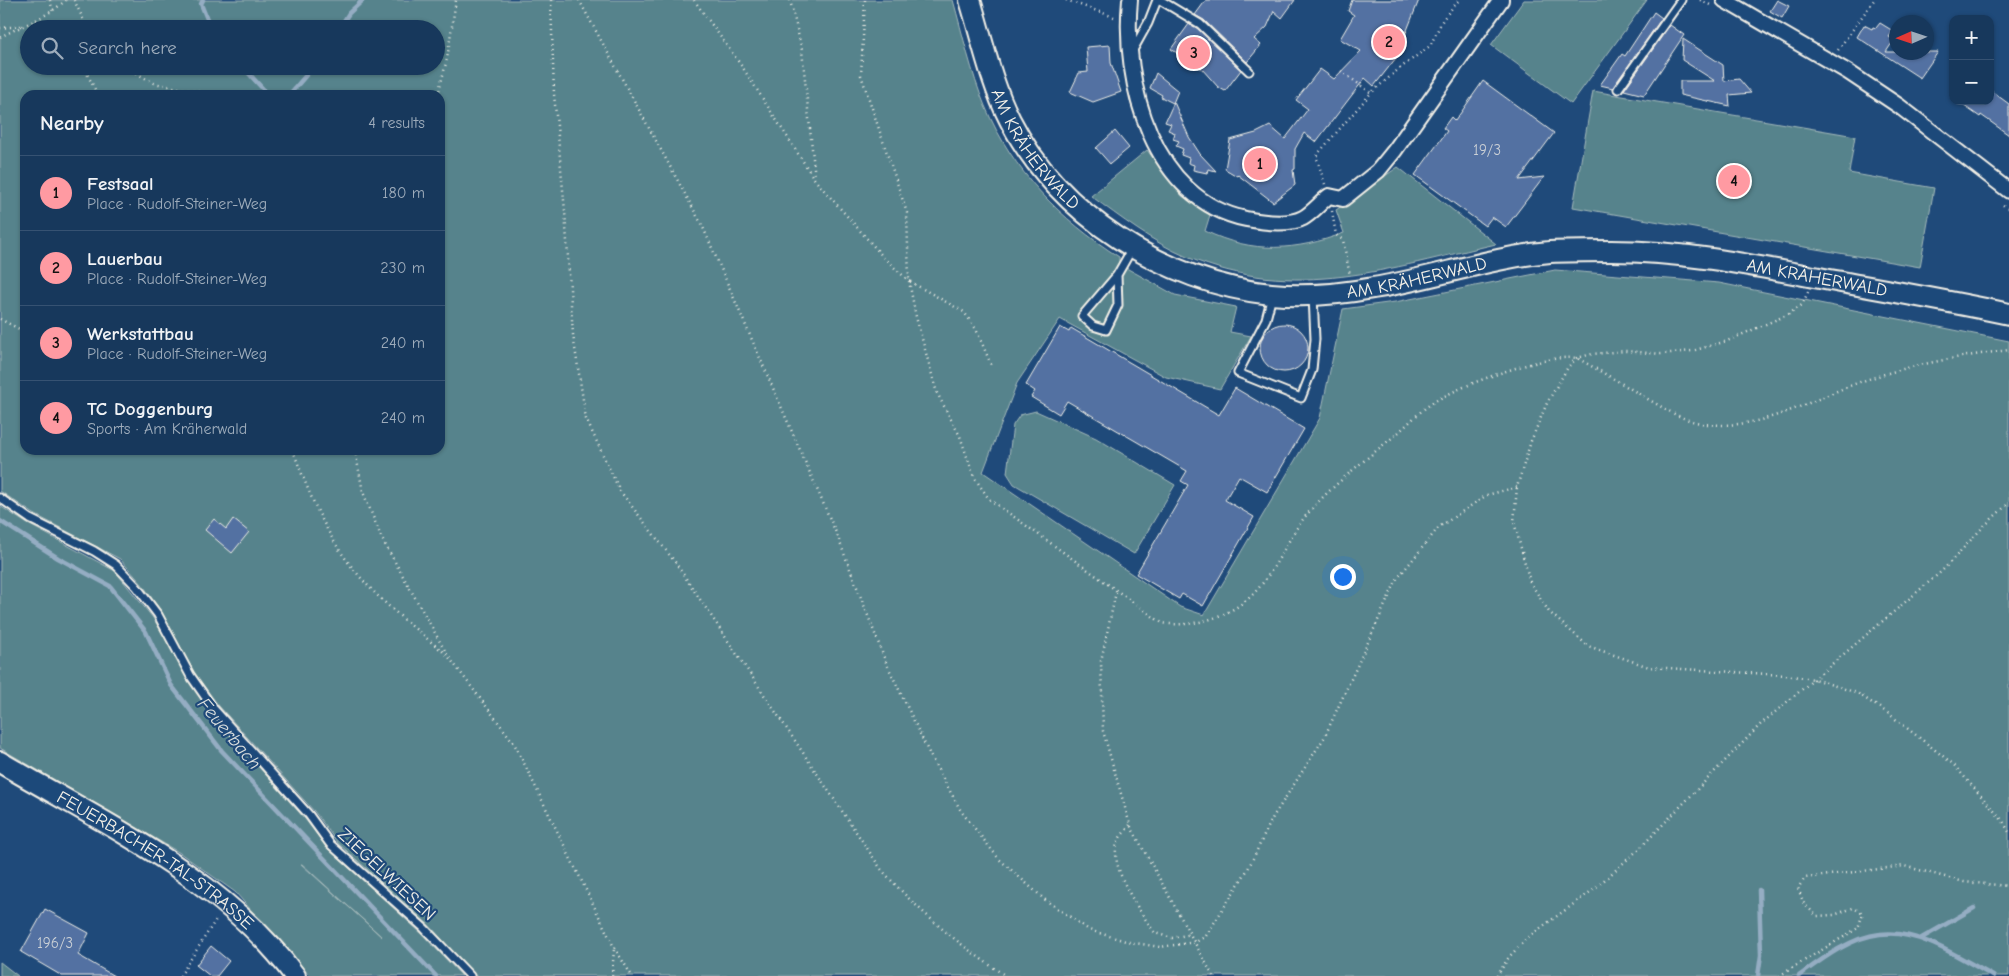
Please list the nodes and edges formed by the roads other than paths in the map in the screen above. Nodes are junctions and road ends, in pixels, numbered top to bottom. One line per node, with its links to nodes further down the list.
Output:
1 (970, 0): 11 (main road, AM KRÄHERWALD)
2 (1130, 0): 7 (street)
3 (1159, 0): 7 (lane); 8 (lane)
4 (1500, 0): 7 (street)
5 (1681, 0): 9 (lane)
6 (1718, 3): 10 (street)
7 (1130, 55)
8 (1249, 71)
9 (1618, 89)
10 (2009, 191)
11 (1134, 246): 12 (lane); 14 (main road, AM KRÄHERWALD)
12 (1117, 275): 12 (lane)
13 (1313, 293): 14 (main road, AM KRÄHERWALD); 14 (lane); 15 (main road, AM KRÄHERWALD)
14 (1273, 294)
15 (2009, 314)
16 (0, 498): 19 (lane, ZIEGELWIESEN)
17 (0, 762): 18 (main road, FEUERBACHER-TAL-STRASSE)
18 (295, 976)
19 (470, 976)

